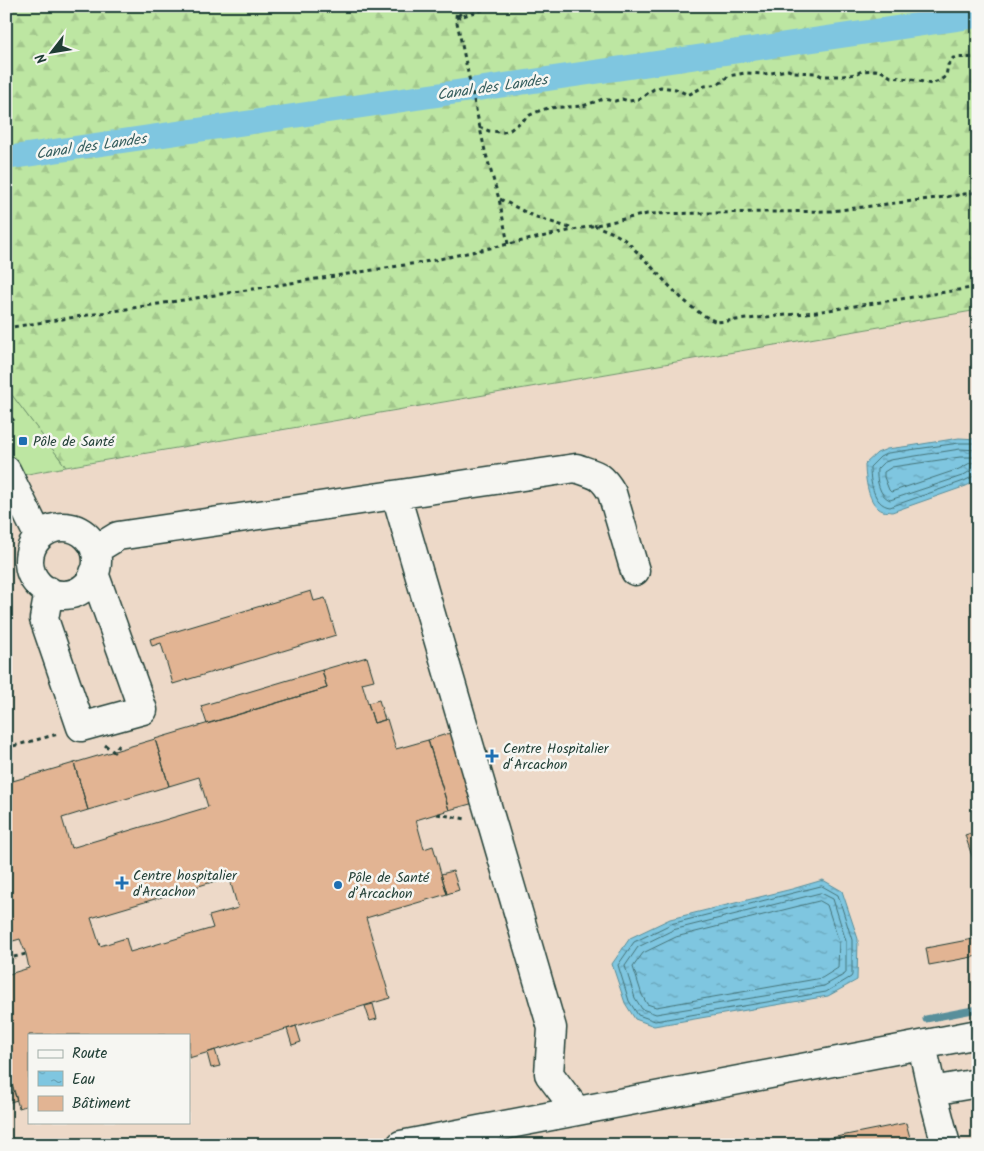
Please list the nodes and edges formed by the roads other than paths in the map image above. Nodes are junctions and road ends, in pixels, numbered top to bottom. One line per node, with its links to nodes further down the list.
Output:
1 (6, 470): 3 (street)
2 (396, 495): 4 (street); 5 (street); 11 (street)
3 (38, 537): 4 (street); 6 (street)
4 (95, 561): 6 (street); 6 (street)
5 (635, 570)
6 (49, 592)
7 (978, 1034): 8 (street)
8 (922, 1044): 10 (street); 11 (street)
9 (978, 1083): 10 (street)
10 (932, 1091): 13 (street)
11 (577, 1111): 12 (street)
12 (401, 1145)
13 (946, 1145)

